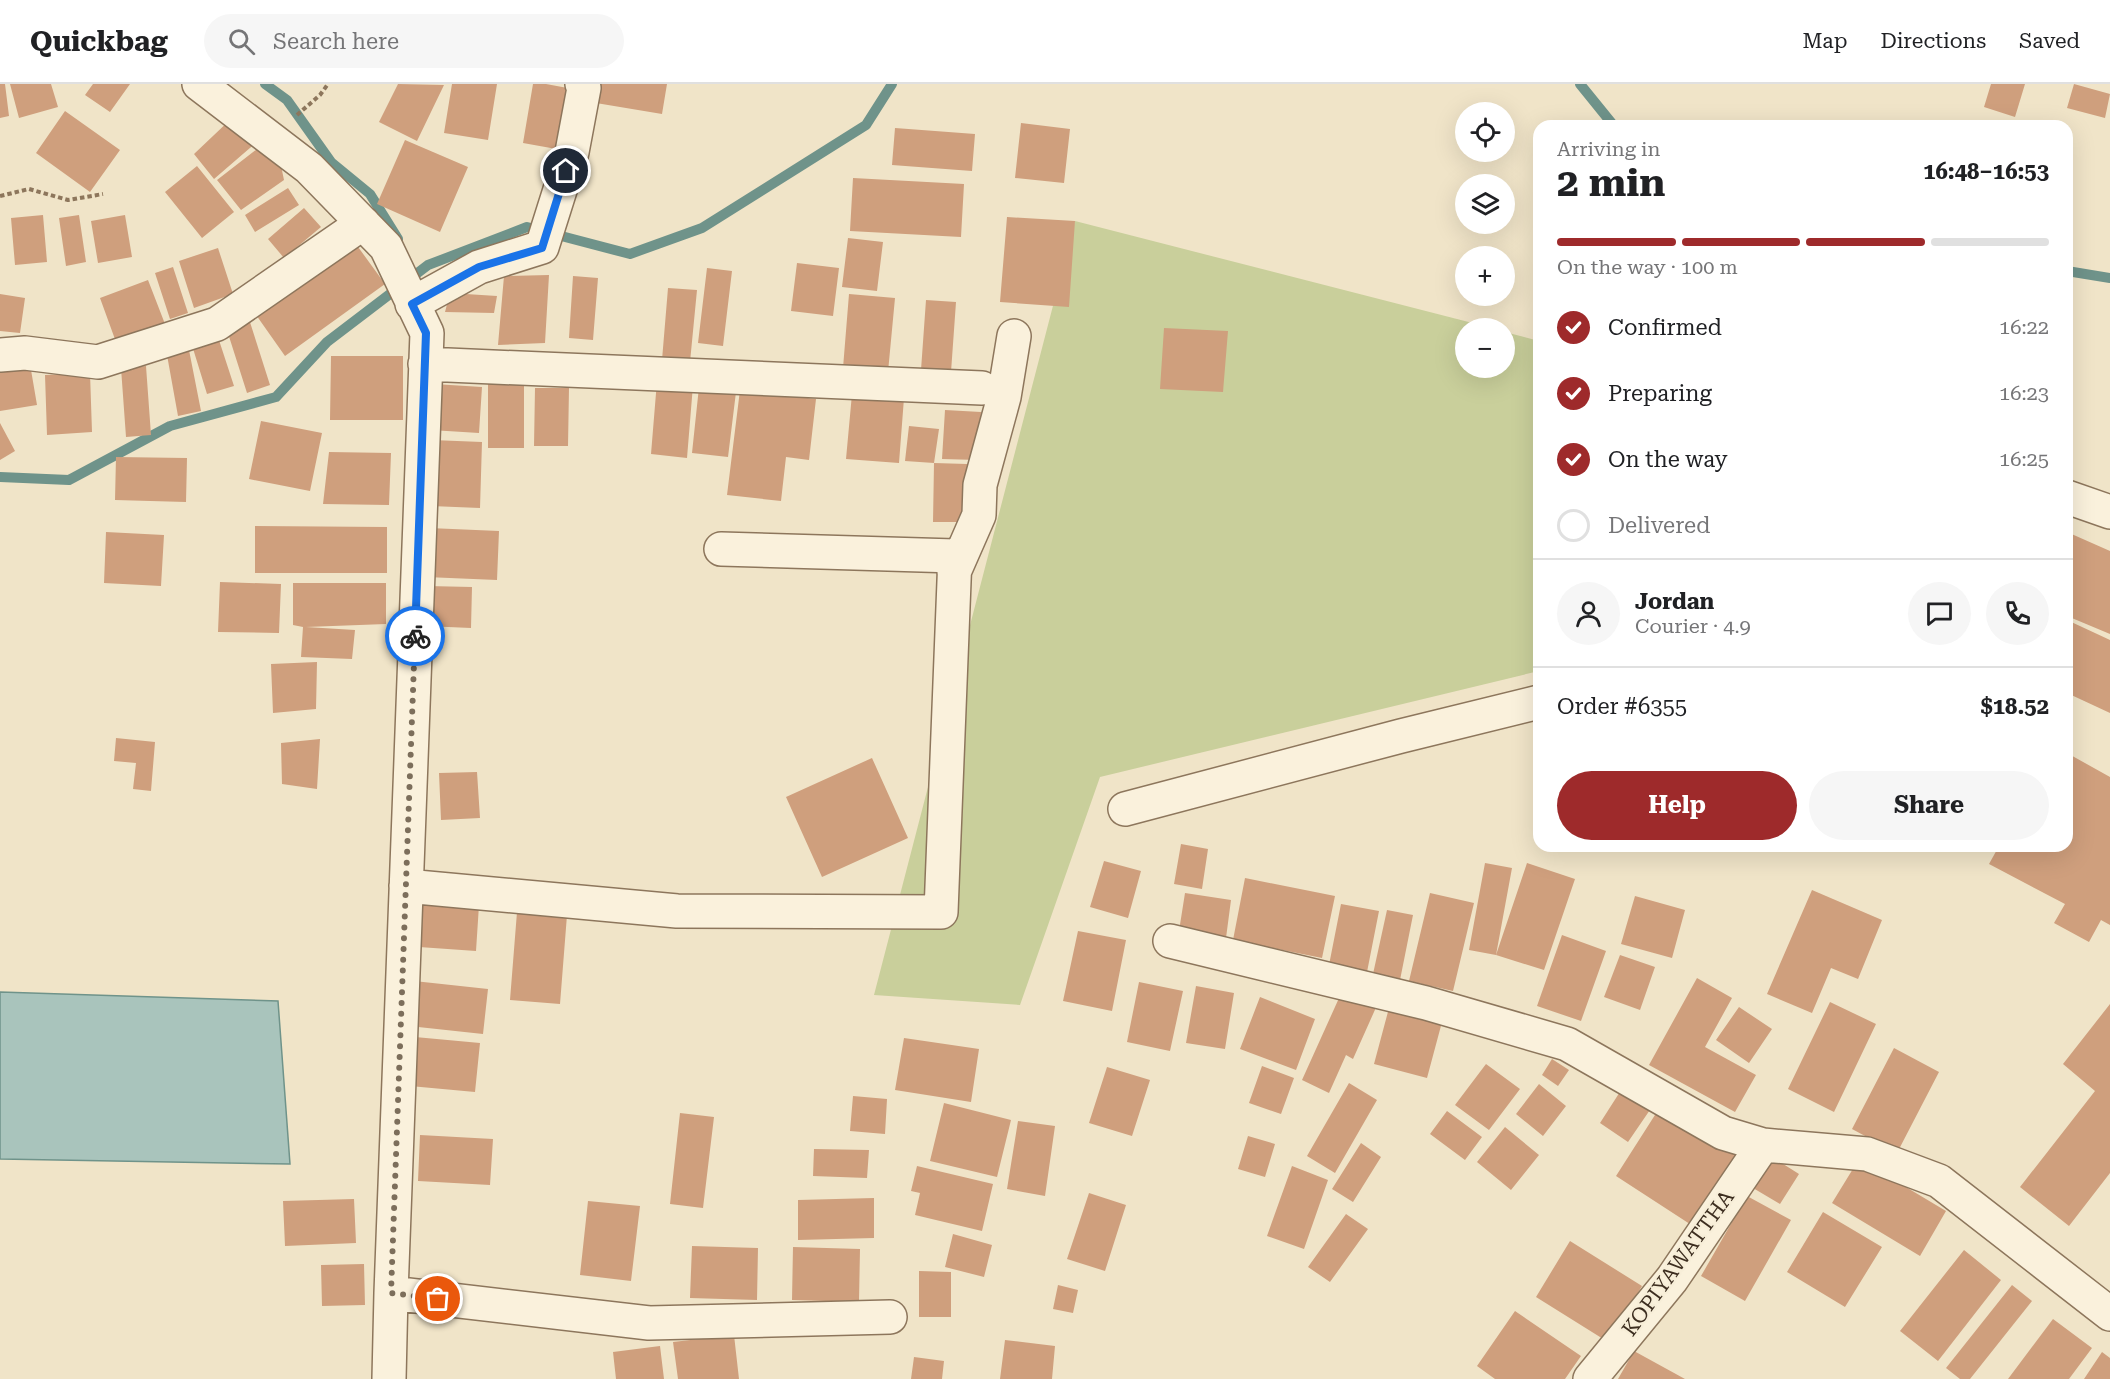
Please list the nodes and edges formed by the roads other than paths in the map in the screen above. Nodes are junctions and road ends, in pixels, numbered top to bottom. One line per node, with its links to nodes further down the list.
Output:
1 (582, 84): 4 (street)
2 (221, 90): 3 (street)
3 (363, 223): 4 (street); 6 (street)
4 (412, 303): 7 (street)
5 (1014, 336): 12 (street)
6 (0, 355)
7 (425, 364): 8 (street); 15 (street)
8 (982, 388)
9 (2073, 499): 10 (street)
10 (2110, 512)
11 (721, 549): 12 (street)
12 (954, 572): 15 (street)
13 (1533, 703): 14 (street)
14 (1125, 809)
15 (406, 886): 18 (street)
16 (1170, 941): 17 (street)
17 (1763, 1145): 19 (street); 22 (street, KOPIYAWATTHA)
18 (391, 1293): 20 (street); 21 (street)
19 (2110, 1314)
20 (890, 1317)
21 (389, 1379)
22 (1590, 1379)

